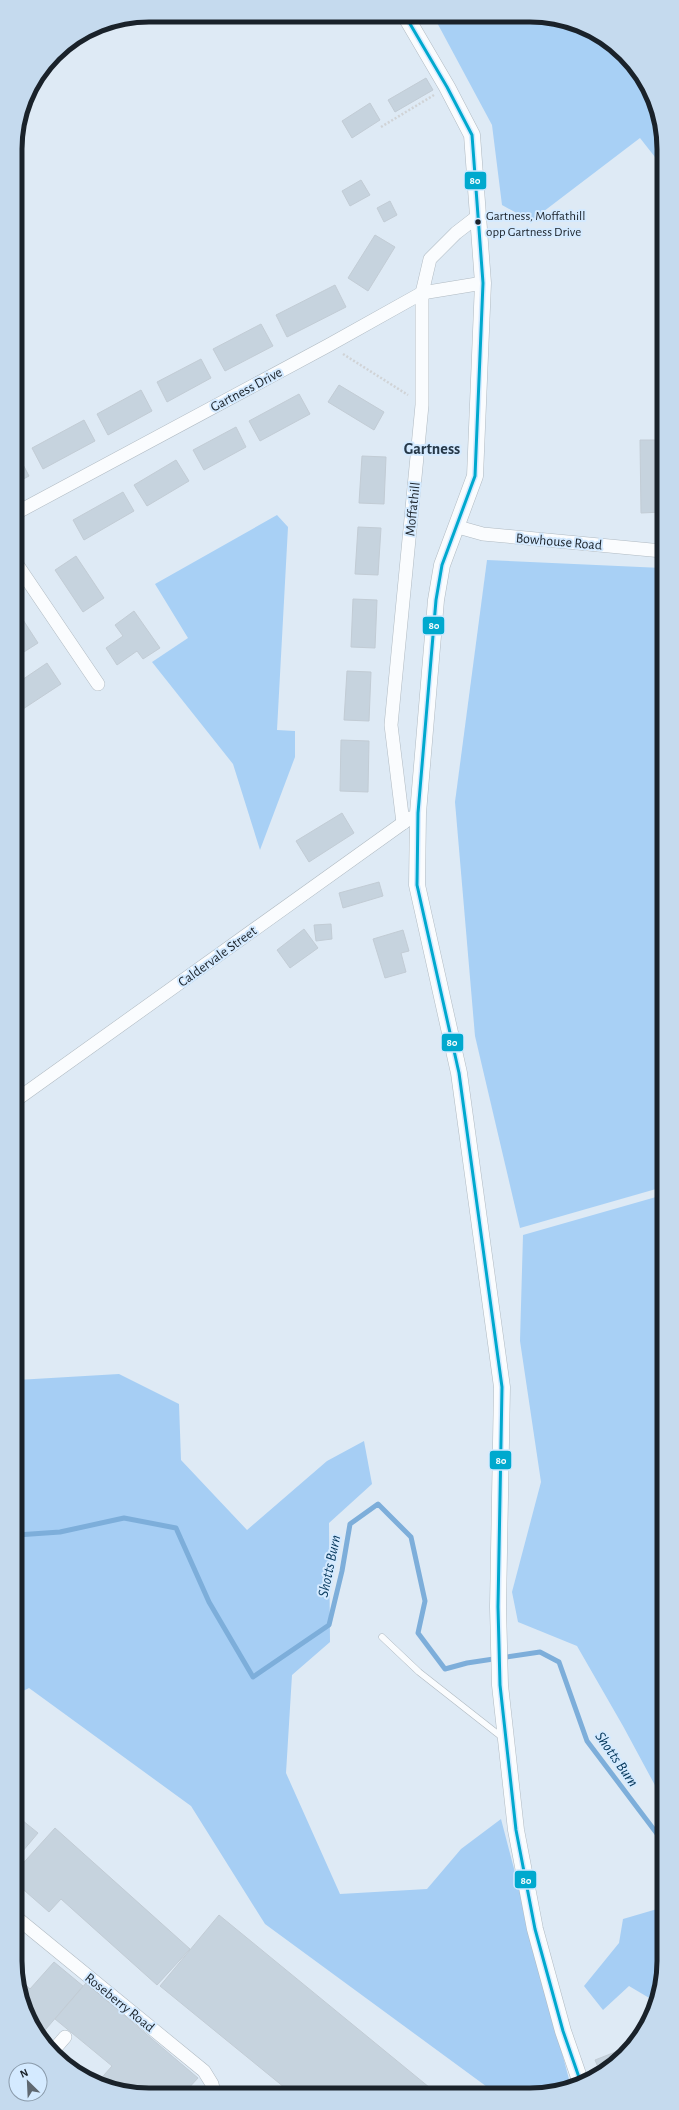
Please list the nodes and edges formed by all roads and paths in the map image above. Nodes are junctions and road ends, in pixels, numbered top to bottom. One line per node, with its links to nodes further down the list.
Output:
1 (409, 22): 2 (street)
2 (447, 87): 3 (path); 4 (street)
3 (381, 127)
4 (478, 216): 5 (street); 6 (street, Moffathill)
5 (483, 284): 6 (street, Gartness Drive); 10 (street)
6 (422, 293): 7 (street, Gartness Drive); 8 (street, Moffathill)
7 (329, 345): 8 (path); 9 (street, Gartness Drive)
8 (422, 405): 15 (street, Moffathill)
9 (22, 510)
10 (458, 526): 11 (street, Bowhouse Road); 14 (street)
11 (657, 551)
12 (22, 571): 13 (street)
13 (98, 684)
14 (418, 813): 15 (street, Caldervale Street); 18 (street)
15 (403, 823): 16 (street, Caldervale Street)
16 (22, 1096)
17 (382, 1637): 18 (lane)
18 (506, 1740): 22 (street)
19 (22, 1921): 23 (street, Roseberry Road)
20 (65, 2037): 21 (street)
21 (56, 2047)
22 (580, 2077)
23 (210, 2088)

